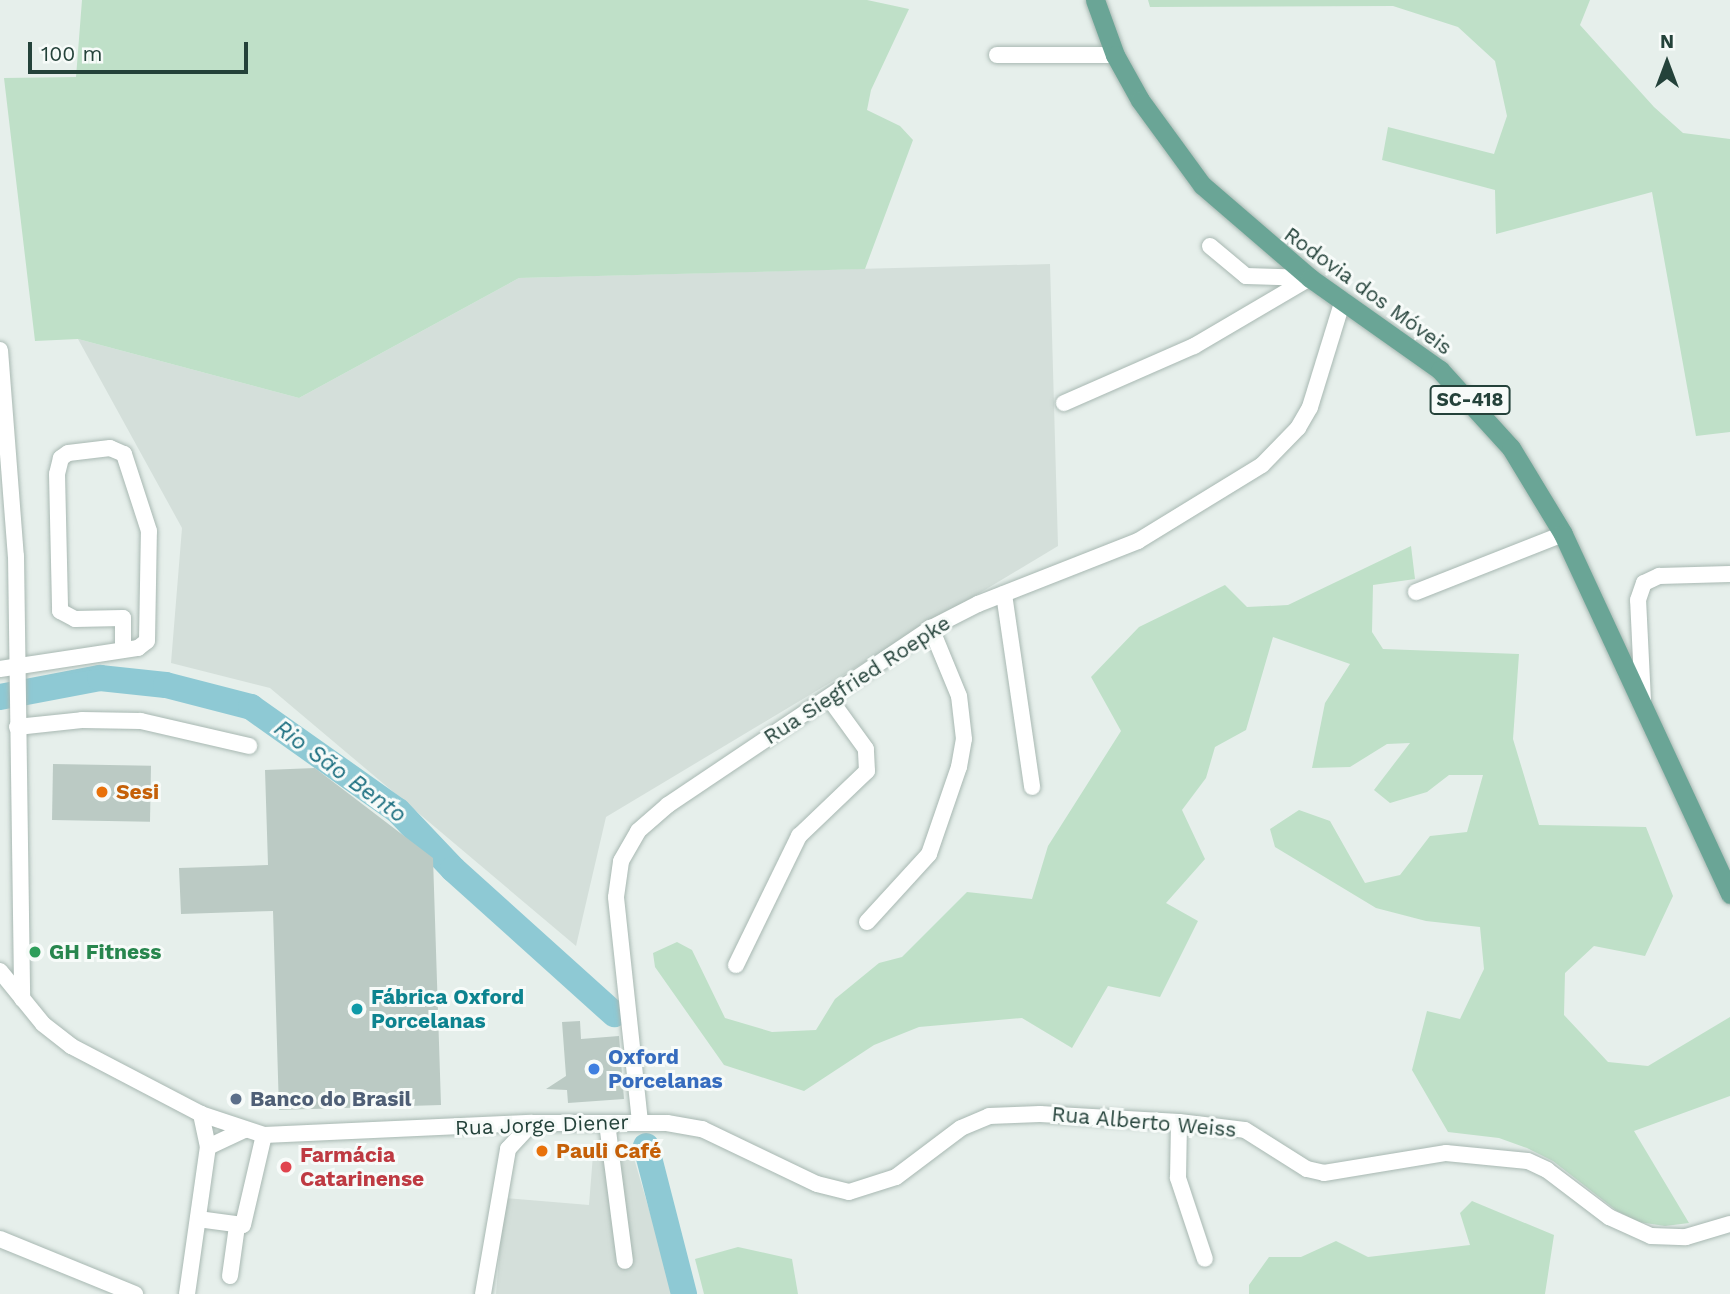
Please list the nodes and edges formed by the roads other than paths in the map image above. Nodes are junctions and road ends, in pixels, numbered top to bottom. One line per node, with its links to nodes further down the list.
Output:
1 (1095, 0): 3 (main road, Rodovia dos Móveis / SC-418)
2 (997, 55): 3 (street)
3 (1115, 55): 5 (main road, Rodovia dos Móveis / SC-418)
4 (1210, 246): 5 (street)
5 (1310, 278): 6 (main road, Rodovia dos Móveis / SC-418); 8 (street)
6 (1343, 300): 9 (main road, Rodovia dos Móveis / SC-418); 13 (street, Rua Siegfried Roepke)
7 (0, 350): 10 (street)
8 (1064, 403)
9 (1563, 534): 12 (street); 19 (main road, Rodovia dos Móveis / SC-418)
10 (8, 556): 17 (street)
11 (1730, 574): 19 (street)
12 (1416, 592)
13 (1004, 594): 14 (street, Rua Siegfried Roepke); 22 (street)
14 (931, 628): 18 (street, Rua Siegfried Roepke); 24 (street)
15 (123, 649): 15 (street); 17 (street)
16 (0, 668): 17 (street)
17 (17, 671): 20 (street)
18 (829, 698): 25 (street); 29 (street, Rua Siegfried Roepke)
19 (1644, 710): 23 (main road, Rodovia dos Móveis / SC-418)
20 (17, 720): 21 (street); 27 (street)
21 (249, 746)
22 (1032, 787)
23 (1730, 894)
24 (867, 922)
25 (736, 965)
26 (0, 971): 27 (street, Rua Jorge Diener)
27 (22, 999): 28 (street, Rua Jorge Diener)
28 (201, 1114): 34 (street, Rua Jorge Diener); 36 (street)
29 (640, 1122): 30 (street, Rua Alberto Weiss); 32 (street, Rua Jorge Diener)
30 (1179, 1122): 39 (street, Rua Alberto Weiss); 42 (street)
31 (532, 1123): 32 (street, Rua Jorge Diener); 33 (street, Rua Jorge Diener); 37 (street)
32 (607, 1123): 43 (street)
33 (488, 1126): 35 (street, Rua Jorge Diener); 37 (street)
34 (244, 1130): 35 (street, Rua Jorge Diener); 36 (street)
35 (264, 1135): 40 (street)
36 (208, 1147): 38 (street)
37 (508, 1149): 47 (street)
38 (198, 1219): 40 (street); 46 (street)
39 (1730, 1224)
40 (237, 1226): 44 (street)
41 (0, 1239): 45 (street)
42 (1205, 1259)
43 (625, 1261)
44 (230, 1276)
45 (135, 1294)
46 (187, 1294)
47 (484, 1294)

